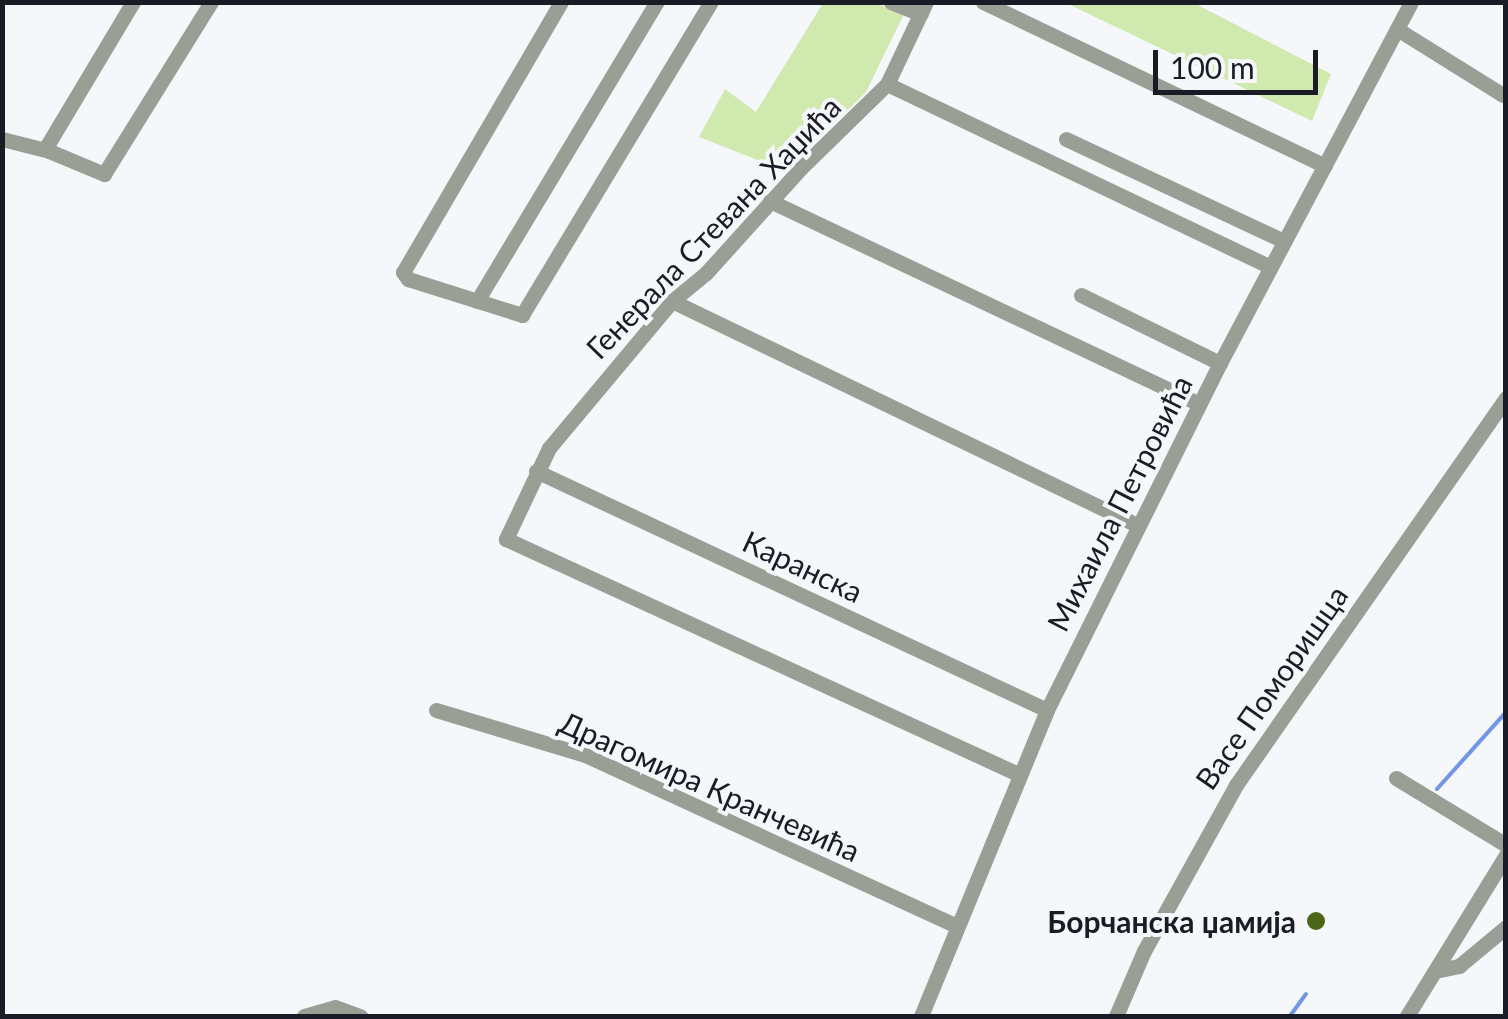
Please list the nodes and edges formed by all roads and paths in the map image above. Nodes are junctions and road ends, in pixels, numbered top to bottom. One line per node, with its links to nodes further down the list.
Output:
1 (134, 2): 15 (street)
2 (212, 2): 15 (street)
3 (561, 2): 21 (street)
4 (657, 2): 21 (street)
5 (711, 2): 21 (street)
6 (891, 2): 9 (street)
7 (982, 2): 16 (street)
8 (1411, 2): 10 (street, Михаила Петровића)
9 (924, 8): 11 (street, Генерала Стевана Хаџића)
10 (1397, 29): 12 (street); 16 (street, Михаила Петровића)
11 (887, 84): 17 (street, Генерала Стевана Хаџића); 19 (street)
12 (1503, 95)
13 (1066, 138): 18 (street)
14 (2, 139): 15 (street)
15 (49, 151)
16 (1324, 166): 18 (street, Михаила Петровића)
17 (770, 200): 22 (street, Генерала Стевана Хаџића); 24 (street)
18 (1284, 241): 19 (street, Михаила Петровића)
19 (1270, 267): 23 (street, Михаила Петровића)
20 (1080, 294): 23 (street)
21 (477, 301)
22 (672, 301): 26 (street, Генерала Стевана Хаџића); 27 (street)
23 (1220, 363): 24 (street, Михаила Петровића)
24 (1199, 404): 27 (street, Михаила Петровића)
25 (1504, 404): 40 (street, Васе Поморишца)
26 (536, 471): 29 (street, Каранска); 30 (street, Генерала Стевана Хаџића)
27 (1137, 525): 29 (street, Михаила Петровића)
28 (436, 710): 34 (street, Драгомира Кранчевића)
29 (1046, 710): 30 (street, Михаила Петровића)
30 (1018, 774): 34 (street, Михаила Петровића)
31 (1396, 778): 32 (street)
32 (1506, 845)
33 (1506, 856): 36 (street)
34 (958, 926): 39 (street, Михаила Петровића)
35 (1506, 927): 36 (street)
36 (1435, 971): 41 (street)
37 (304, 1016): 38 (street)
38 (360, 1016)
39 (921, 1016)
40 (1116, 1016)
41 (1407, 1016)

